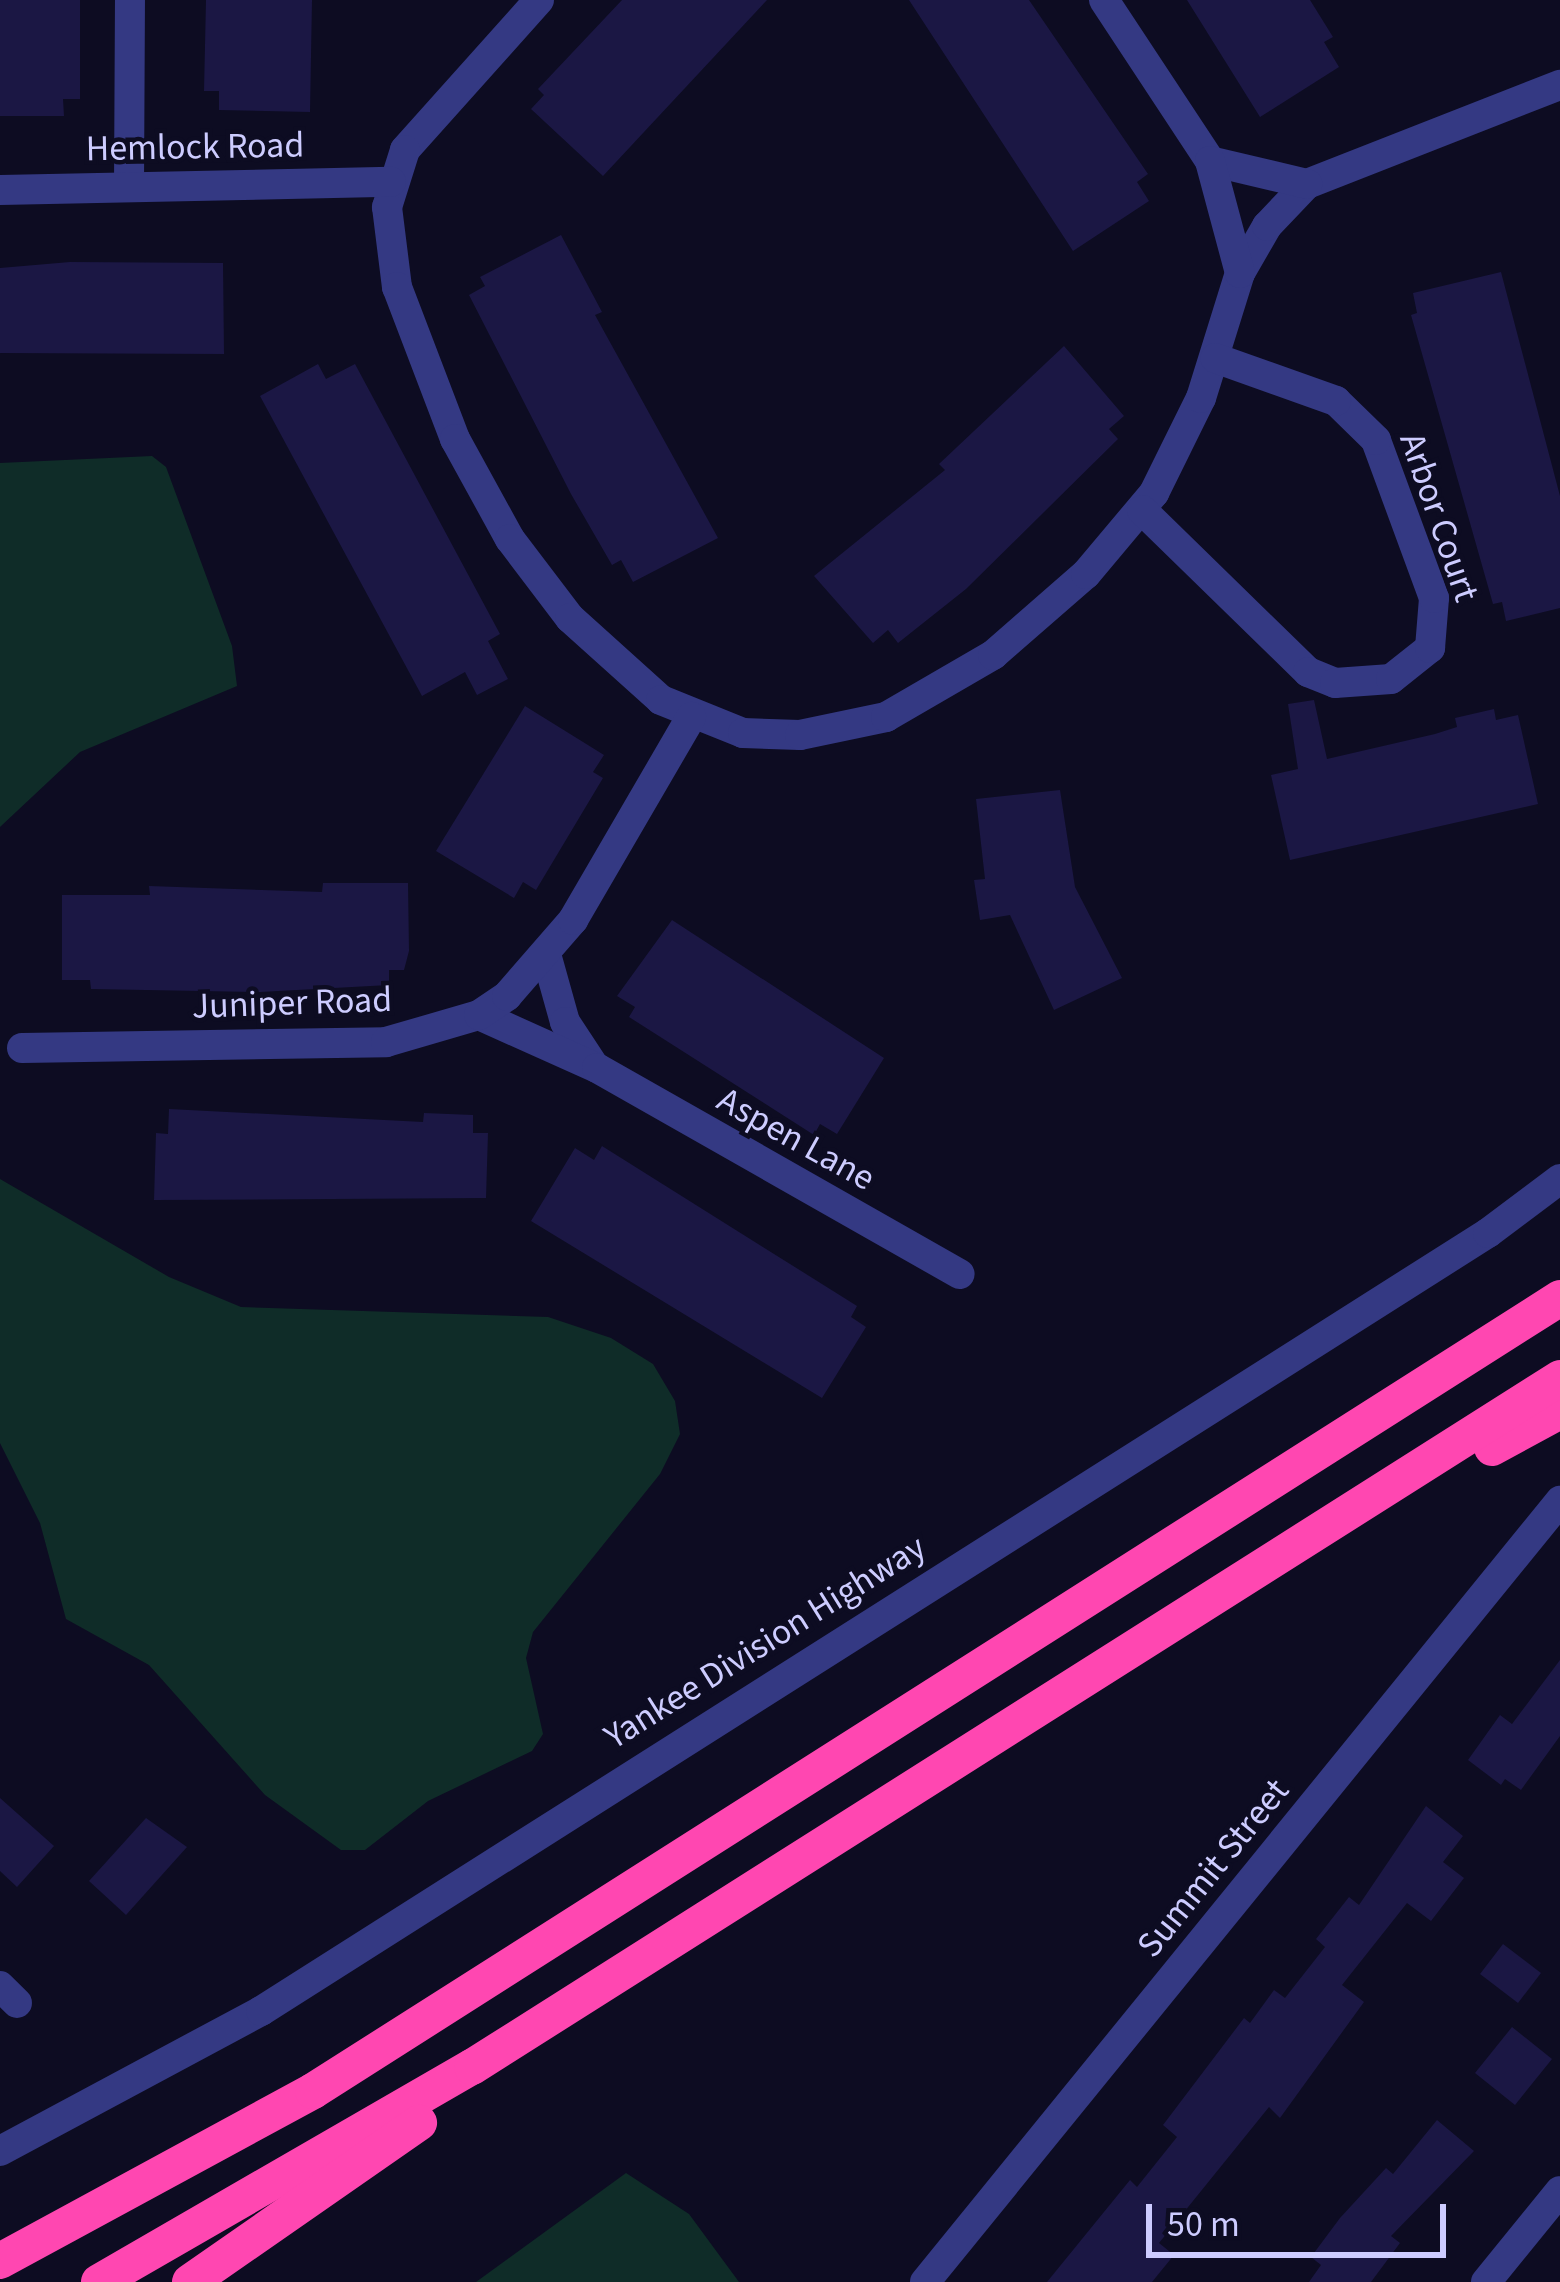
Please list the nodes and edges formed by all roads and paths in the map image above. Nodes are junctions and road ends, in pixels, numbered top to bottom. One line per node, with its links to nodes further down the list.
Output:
1 (130, 0): 8 (street)
2 (538, 0): 6 (street)
3 (1104, 0): 5 (street)
4 (1560, 85): 7 (street)
5 (1210, 161): 7 (street); 10 (street)
6 (391, 182): 8 (street, Hemlock Road); 13 (street)
7 (1306, 184): 10 (street)
8 (129, 187): 9 (street, Hemlock Road)
9 (0, 190)
10 (1240, 273): 11 (street)
11 (1215, 358): 12 (street); 12 (street, Arbor Court)
12 (1142, 510): 13 (street)
13 (691, 717): 14 (street, Juniper Road)
14 (546, 954): 15 (street, Juniper Road); 17 (street, Aspen Lane)
15 (479, 1015): 16 (street, Juniper Road); 17 (street, Aspen Lane)
16 (22, 1048)
17 (597, 1068): 19 (street, Aspen Lane)
18 (1560, 1179): 26 (street, Yankee Division Highway)
19 (959, 1274)
20 (1560, 1298): 28 (highway)
21 (1560, 1378): 24 (highway)
22 (1560, 1411): 24 (highway)
23 (1560, 1501): 31 (street, Summit Street)
24 (1200, 1609): 25 (highway)
25 (654, 1953): 29 (highway); 30 (highway)
26 (0, 2151)
27 (1560, 2191): 32 (street)
28 (0, 2261)
29 (99, 2282)
30 (190, 2282)
31 (925, 2282)
32 (1486, 2282)

